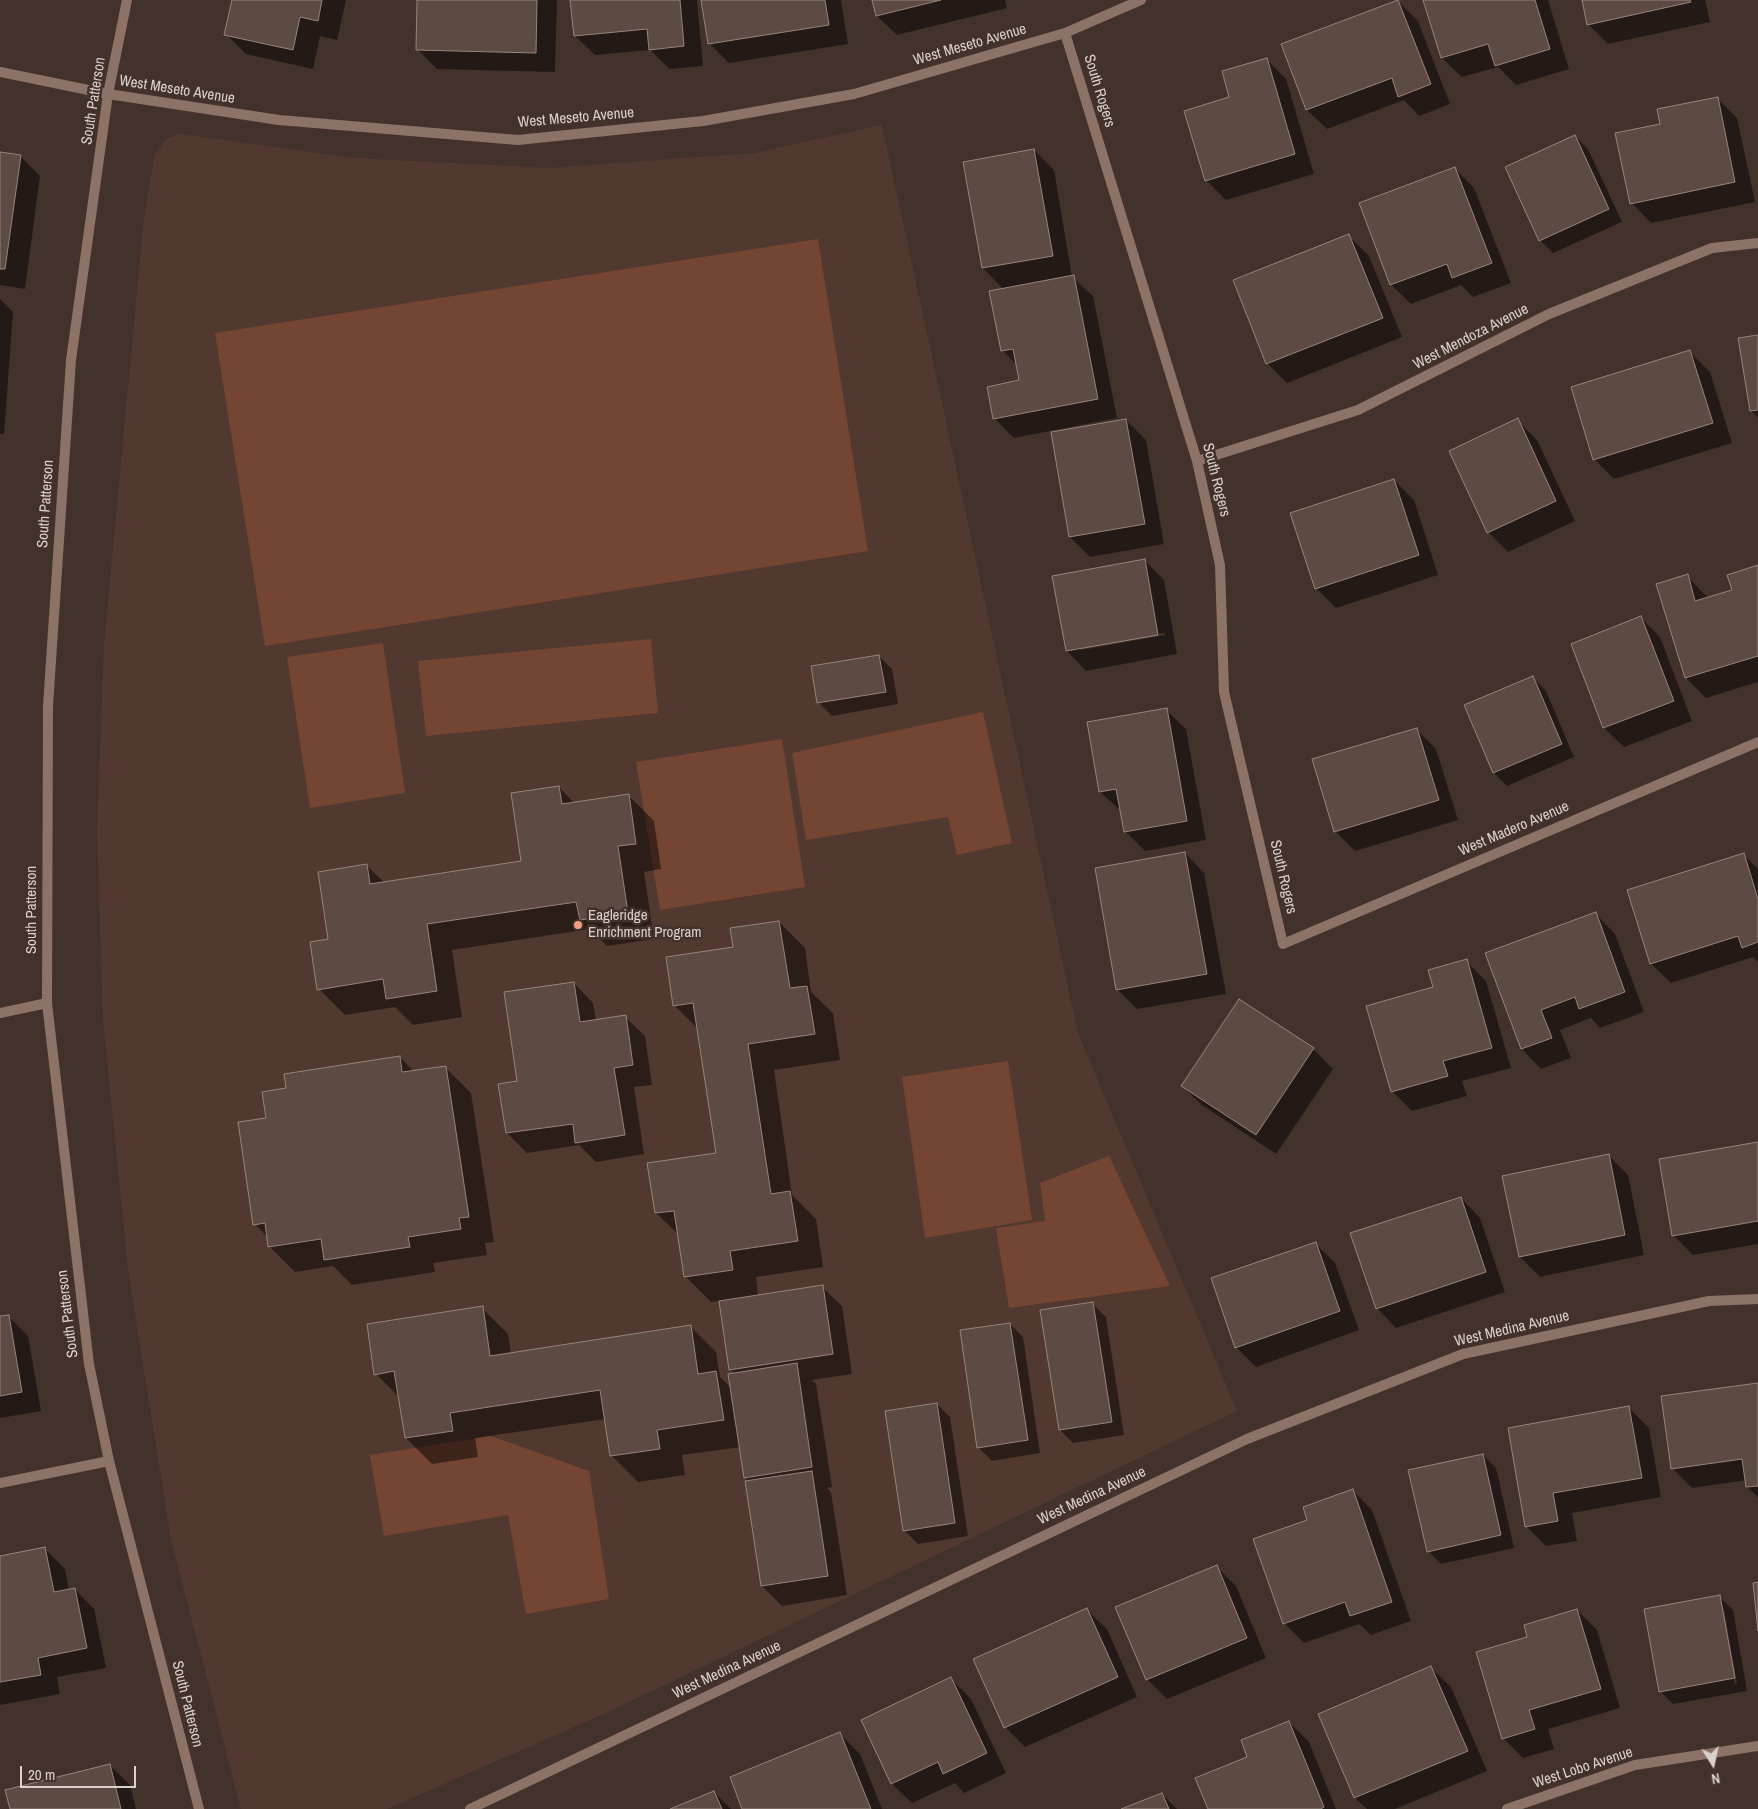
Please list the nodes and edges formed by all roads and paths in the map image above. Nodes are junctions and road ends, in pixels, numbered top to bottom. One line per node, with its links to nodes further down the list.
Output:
1 (127, 0): 5 (street, South Patterson)
2 (1141, 0): 3 (street, West Meseto Avenue)
3 (1065, 33): 5 (street, West Meseto Avenue); 7 (street, South Rogers)
4 (0, 72): 5 (street, West Meseto Avenue)
5 (108, 94): 10 (street, South Patterson)
6 (1758, 243): 7 (street, West Mendoza Avenue)
7 (1198, 461): 9 (street, South Rogers)
8 (1758, 742): 9 (street, West Madero Avenue)
9 (1283, 944)
10 (47, 1003): 11 (street); 13 (street, South Patterson)
11 (0, 1013)
12 (1758, 1299): 17 (street, West Medina Avenue)
13 (109, 1461): 14 (street); 16 (street, South Patterson)
14 (0, 1483)
15 (1758, 1746): 18 (street, West Lobo Avenue)
16 (198, 1809)
17 (470, 1809)
18 (1507, 1809)

